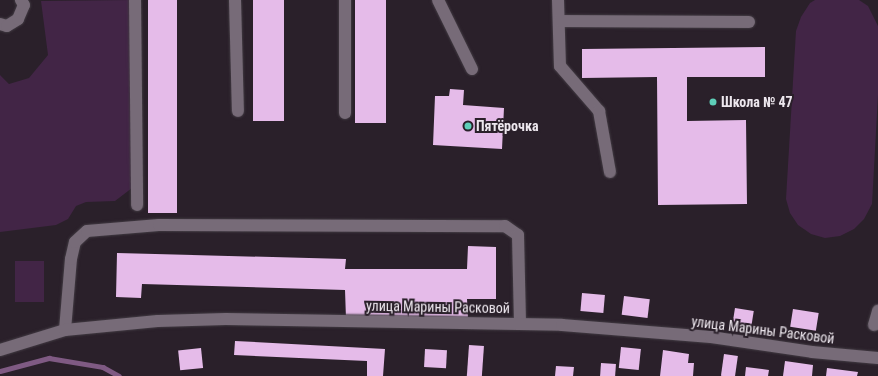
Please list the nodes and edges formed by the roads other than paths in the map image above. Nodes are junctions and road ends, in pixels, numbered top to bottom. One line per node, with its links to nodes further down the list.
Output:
1 (21, 0): 9 (street)
2 (135, 0): 14 (street)
3 (235, 0): 11 (street)
4 (345, 0): 12 (street)
5 (438, 0): 10 (street)
6 (558, 0): 7 (street)
7 (559, 21): 8 (street); 13 (street)
8 (749, 22)
9 (0, 24)
10 (472, 69)
11 (238, 111)
12 (345, 113)
13 (610, 172)
14 (137, 205)
15 (878, 311): 17 (street)
16 (520, 323): 18 (street, улица Марины Расковой); 18 (street); 20 (street, улица Марины Расковой)
17 (874, 325)
18 (66, 330): 19 (street, улица Марины Расковой)
19 (0, 350)
20 (878, 358)

